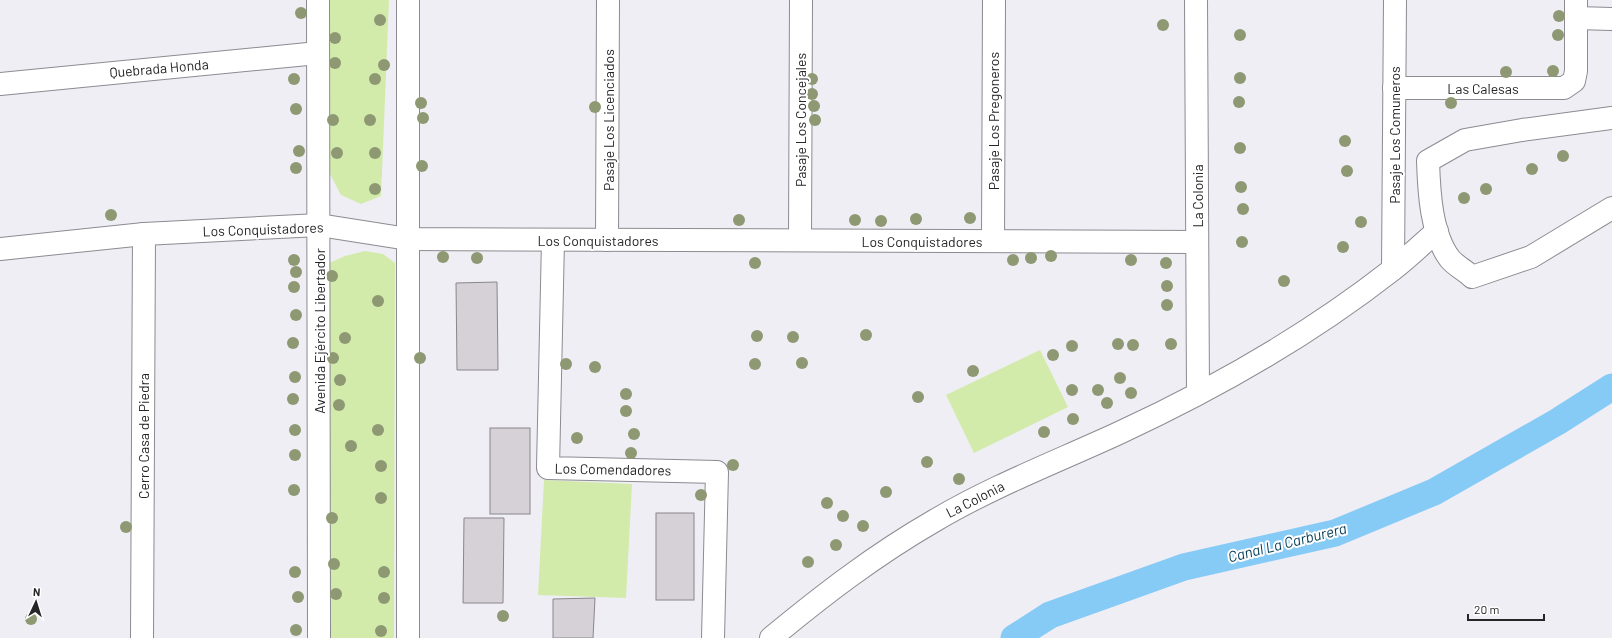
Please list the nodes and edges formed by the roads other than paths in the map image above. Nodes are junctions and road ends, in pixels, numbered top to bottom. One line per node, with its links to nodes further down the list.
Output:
1 (318, 0): 10 (street, Avenida Ejército Libertador)
2 (408, 0): 18 (street)
3 (608, 0): 20 (street, Pasaje Los Licenciados)
4 (801, 0): 21 (street, Pasaje Los Concejales)
5 (994, 0): 22 (street, Pasaje Los Pregoneros)
6 (1196, 0): 23 (street, La Colonia)
7 (1395, 0): 12 (street, Pasaje Los Comuneros)
8 (1576, 9): 9 (street); 12 (street, Las Calesas)
9 (1612, 19)
10 (318, 53): 11 (street, Quebrada Honda); 15 (street, Avenida Ejército Libertador)
11 (0, 84)
12 (1394, 88): 25 (street, Pasaje Los Comuneros)
13 (1612, 118): 16 (street)
14 (1612, 208): 16 (street)
15 (319, 225): 17 (street, Los Conquistadores); 18 (street, Los Conquistadores); 28 (street, Avenida Ejército Libertador)
16 (1437, 231): 25 (street, La Colonia)
17 (144, 234): 24 (street, Los Conquistadores); 27 (street, Cerro Casa de Piedra)
18 (408, 239): 19 (street, Los Conquistadores); 29 (street)
19 (553, 240): 20 (street, Los Conquistadores); 30 (street, Los Comendadores)
20 (607, 240): 21 (street, Los Conquistadores)
21 (800, 240): 22 (street, Los Conquistadores)
22 (993, 241): 23 (street, Los Conquistadores)
23 (1197, 242): 26 (street, La Colonia)
24 (0, 249)
25 (1393, 269): 26 (street, La Colonia)
26 (1198, 393): 31 (street, La Colonia)
27 (142, 638)
28 (319, 638)
29 (408, 638)
30 (713, 638)
31 (771, 638)

